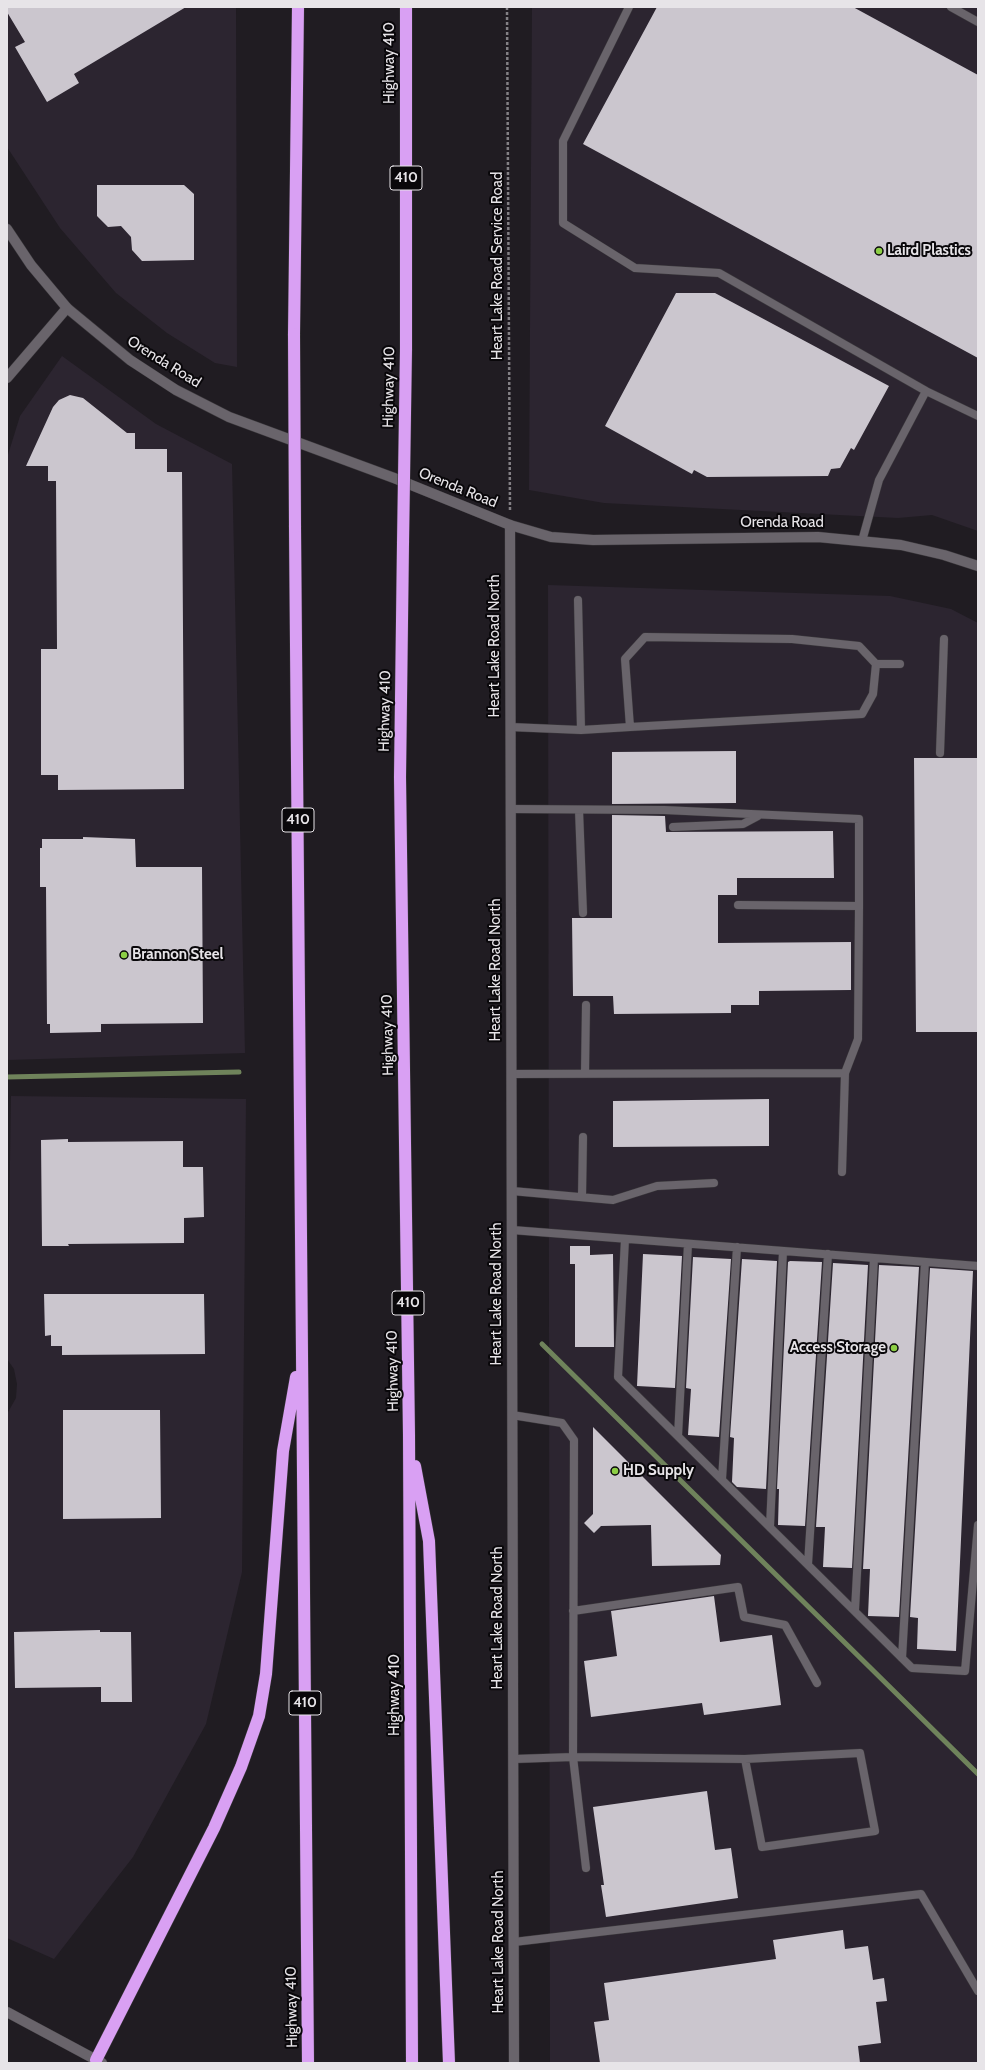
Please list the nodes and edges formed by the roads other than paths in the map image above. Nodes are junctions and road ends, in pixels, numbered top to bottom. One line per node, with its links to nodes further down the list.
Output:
1 (298, 7): 47 (highway, Highway 410 / 410, bridge)
2 (406, 7): 49 (highway, Highway 410 / 410, bridge)
3 (629, 7): 9 (lane)
4 (951, 7): 5 (lane)
5 (978, 22)
6 (7, 229): 7 (street, Orenda Road)
7 (67, 308): 8 (street); 11 (street, Orenda Road)
8 (7, 378)
9 (926, 391): 10 (lane); 12 (lane)
10 (978, 416)
11 (510, 525): 12 (street, Orenda Road); 18 (street, Heart Lake Road North)
12 (862, 541): 13 (street, Orenda Road)
13 (978, 566)
14 (578, 600): 20 (lane)
15 (944, 639): 21 (lane)
16 (876, 664): 17 (lane); 19 (lane); 19 (lane)
17 (900, 664)
18 (510, 727): 20 (lane); 22 (street, Heart Lake Road North)
19 (630, 727): 20 (lane)
20 (581, 730)
21 (940, 753)
22 (510, 809): 23 (lane); 31 (street, Heart Lake Road North)
23 (579, 810): 24 (lane); 28 (lane)
24 (758, 816): 25 (lane); 27 (lane)
25 (673, 827)
26 (738, 904): 27 (lane)
27 (859, 906): 30 (lane)
28 (583, 913)
29 (586, 1005): 32 (lane)
30 (845, 1073): 32 (lane); 34 (lane)
31 (511, 1074): 32 (lane); 36 (street, Heart Lake Road North)
32 (585, 1074)
33 (583, 1138): 37 (lane)
34 (842, 1172)
35 (714, 1183): 37 (lane)
36 (512, 1191): 37 (lane); 38 (street, Heart Lake Road North)
37 (582, 1196)
38 (512, 1230): 39 (lane); 48 (street, Heart Lake Road North)
39 (625, 1239): 40 (lane); 50 (lane)
40 (688, 1244): 41 (lane); 50 (lane)
41 (736, 1247): 42 (lane); 51 (lane)
42 (783, 1251): 43 (lane); 53 (lane)
43 (828, 1254): 44 (lane); 54 (lane)
44 (874, 1258): 45 (lane); 55 (lane)
45 (926, 1262): 46 (lane); 57 (lane)
46 (978, 1266)
47 (301, 1344): 66 (highway); 67 (highway, Highway 410 / 410)
48 (512, 1415): 56 (lane); 60 (street, Heart Lake Road North)
49 (410, 1434): 68 (highway, Highway 410 / 410); 69 (highway)
50 (678, 1436): 51 (lane)
51 (722, 1479): 53 (lane)
52 (978, 1525): 57 (lane)
53 (770, 1526): 54 (lane)
54 (808, 1564): 55 (lane)
55 (854, 1610): 57 (lane)
56 (574, 1611): 58 (lane); 59 (lane)
57 (902, 1658)
58 (817, 1683)
59 (573, 1757): 60 (lane); 61 (lane); 62 (lane)
60 (514, 1759): 63 (street, Heart Lake Road North)
61 (745, 1759): 61 (lane)
62 (586, 1868)
63 (514, 1942): 64 (lane); 70 (street, Heart Lake Road North)
64 (978, 1992)
65 (7, 2012): 66 (street)
66 (99, 2062)
67 (308, 2063)
68 (412, 2063)
69 (448, 2063)
70 (514, 2063)

